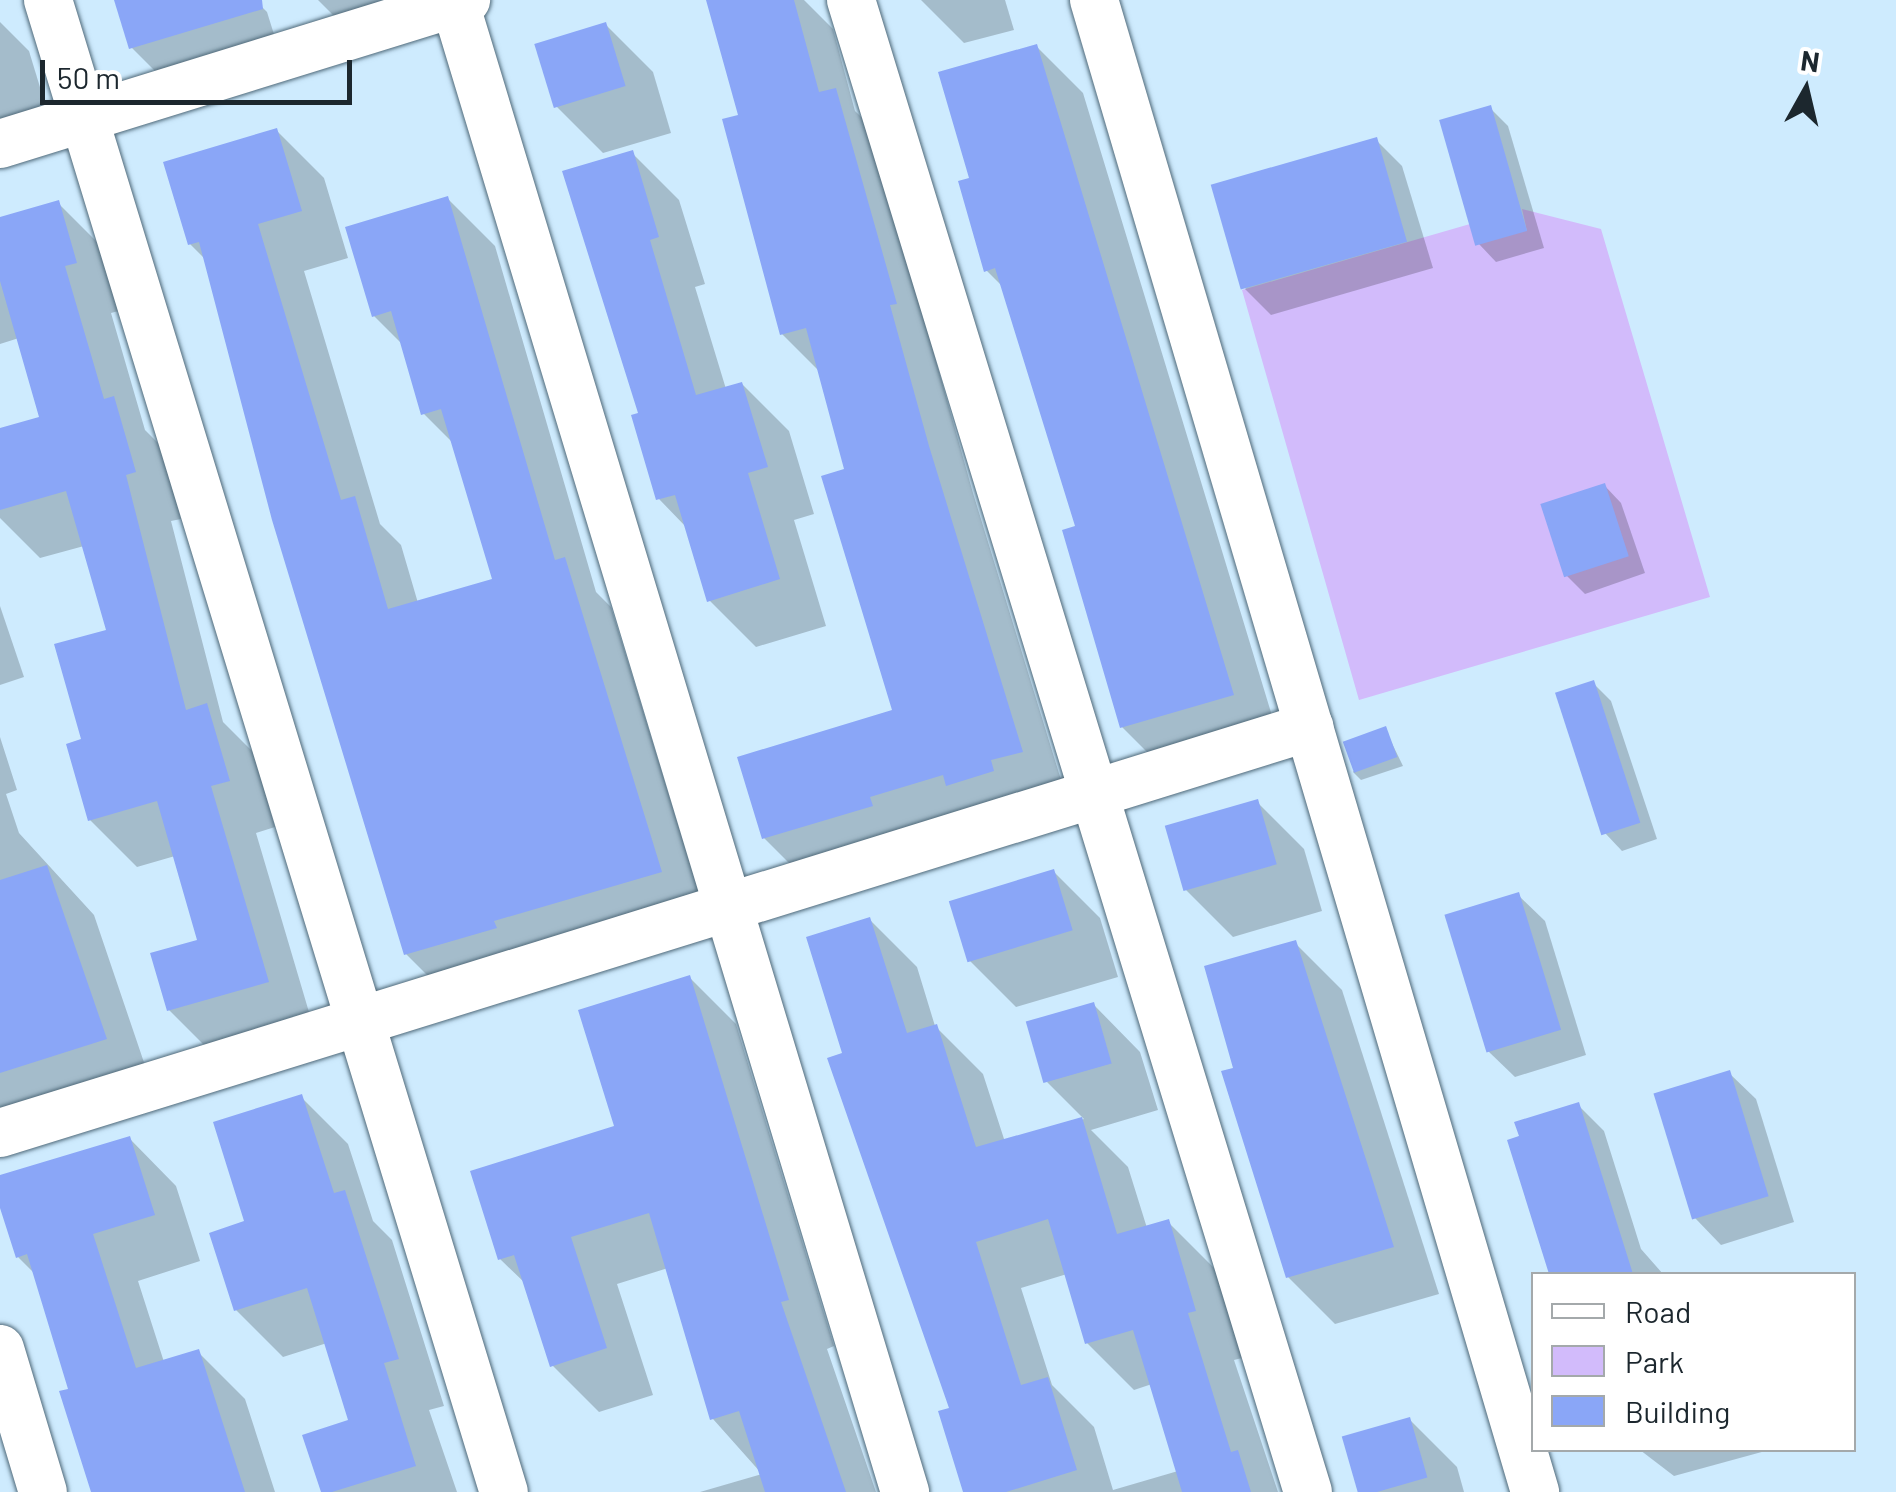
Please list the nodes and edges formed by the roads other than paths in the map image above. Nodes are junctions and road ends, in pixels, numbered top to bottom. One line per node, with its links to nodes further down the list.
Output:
1 (48, 0): 5 (street)
2 (850, 0): 8 (street)
3 (1094, 0): 7 (street)
4 (458, 1): 5 (street); 9 (street)
5 (84, 118): 6 (street); 10 (street)
6 (0, 144)
7 (1308, 727): 8 (street); 17 (street)
8 (1094, 794): 9 (street); 16 (street)
9 (728, 907): 10 (street); 15 (street)
10 (360, 1021): 11 (street); 14 (street)
11 (0, 1133)
12 (0, 1350): 13 (street)
13 (43, 1492)
14 (504, 1492)
15 (905, 1492)
16 (1308, 1492)
17 (1534, 1492)

